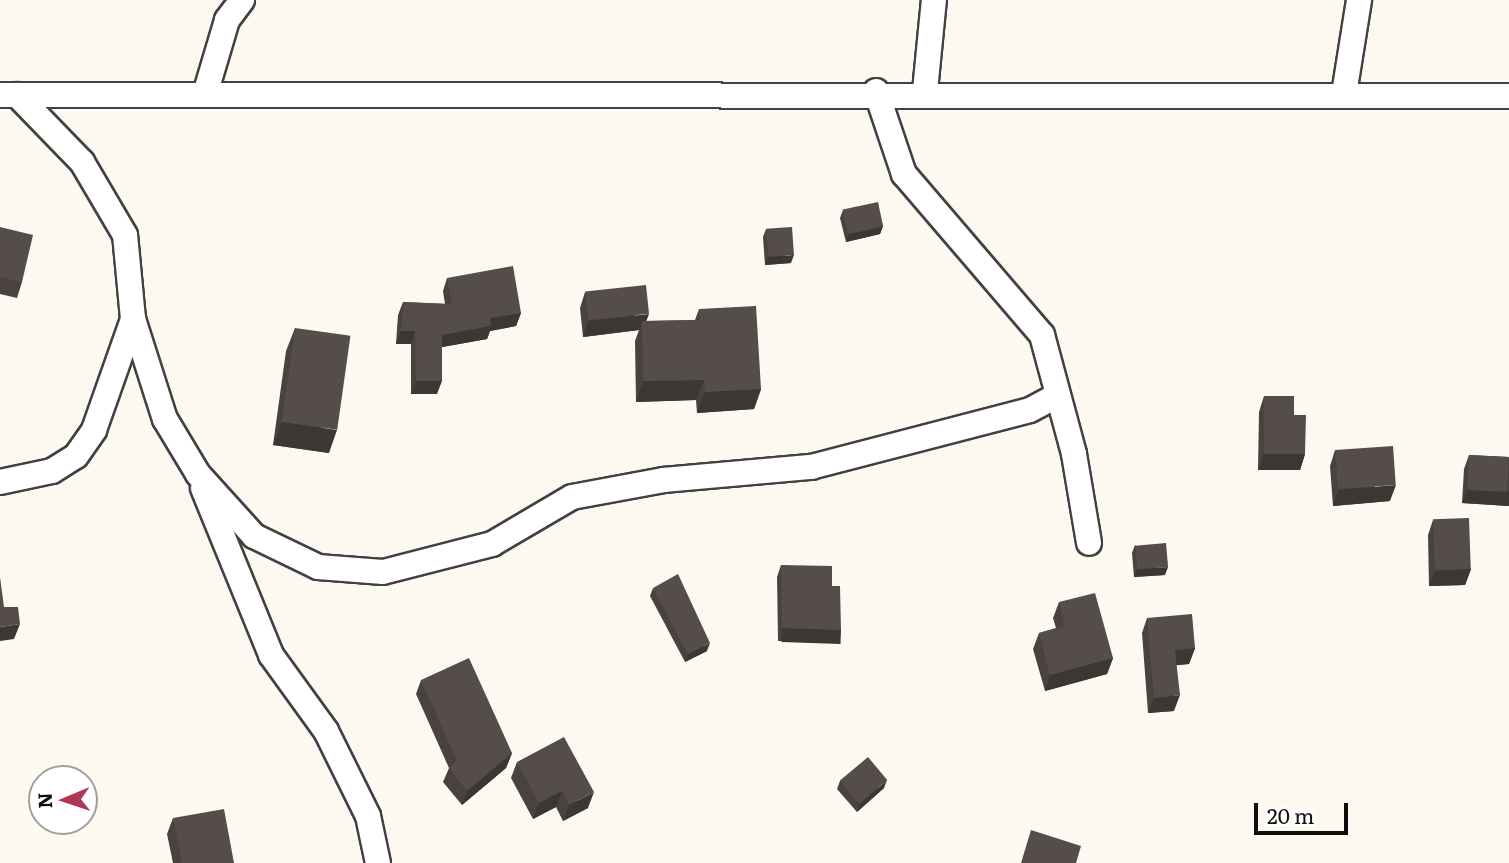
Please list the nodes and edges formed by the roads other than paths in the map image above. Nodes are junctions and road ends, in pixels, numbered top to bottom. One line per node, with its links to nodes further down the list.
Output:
1 (242, 0): 6 (street)
2 (934, 0): 5 (street)
3 (1359, 0): 7 (street)
4 (876, 91): 5 (street); 6 (street); 11 (street)
5 (925, 91): 7 (street)
6 (206, 92): 8 (street)
7 (1344, 94): 9 (street)
8 (8, 95): 10 (street)
9 (1509, 96)
10 (133, 319): 12 (street); 13 (street)
11 (1056, 396): 12 (street); 14 (street)
12 (198, 474): 15 (street)
13 (0, 482)
14 (1089, 543)
15 (378, 863)

